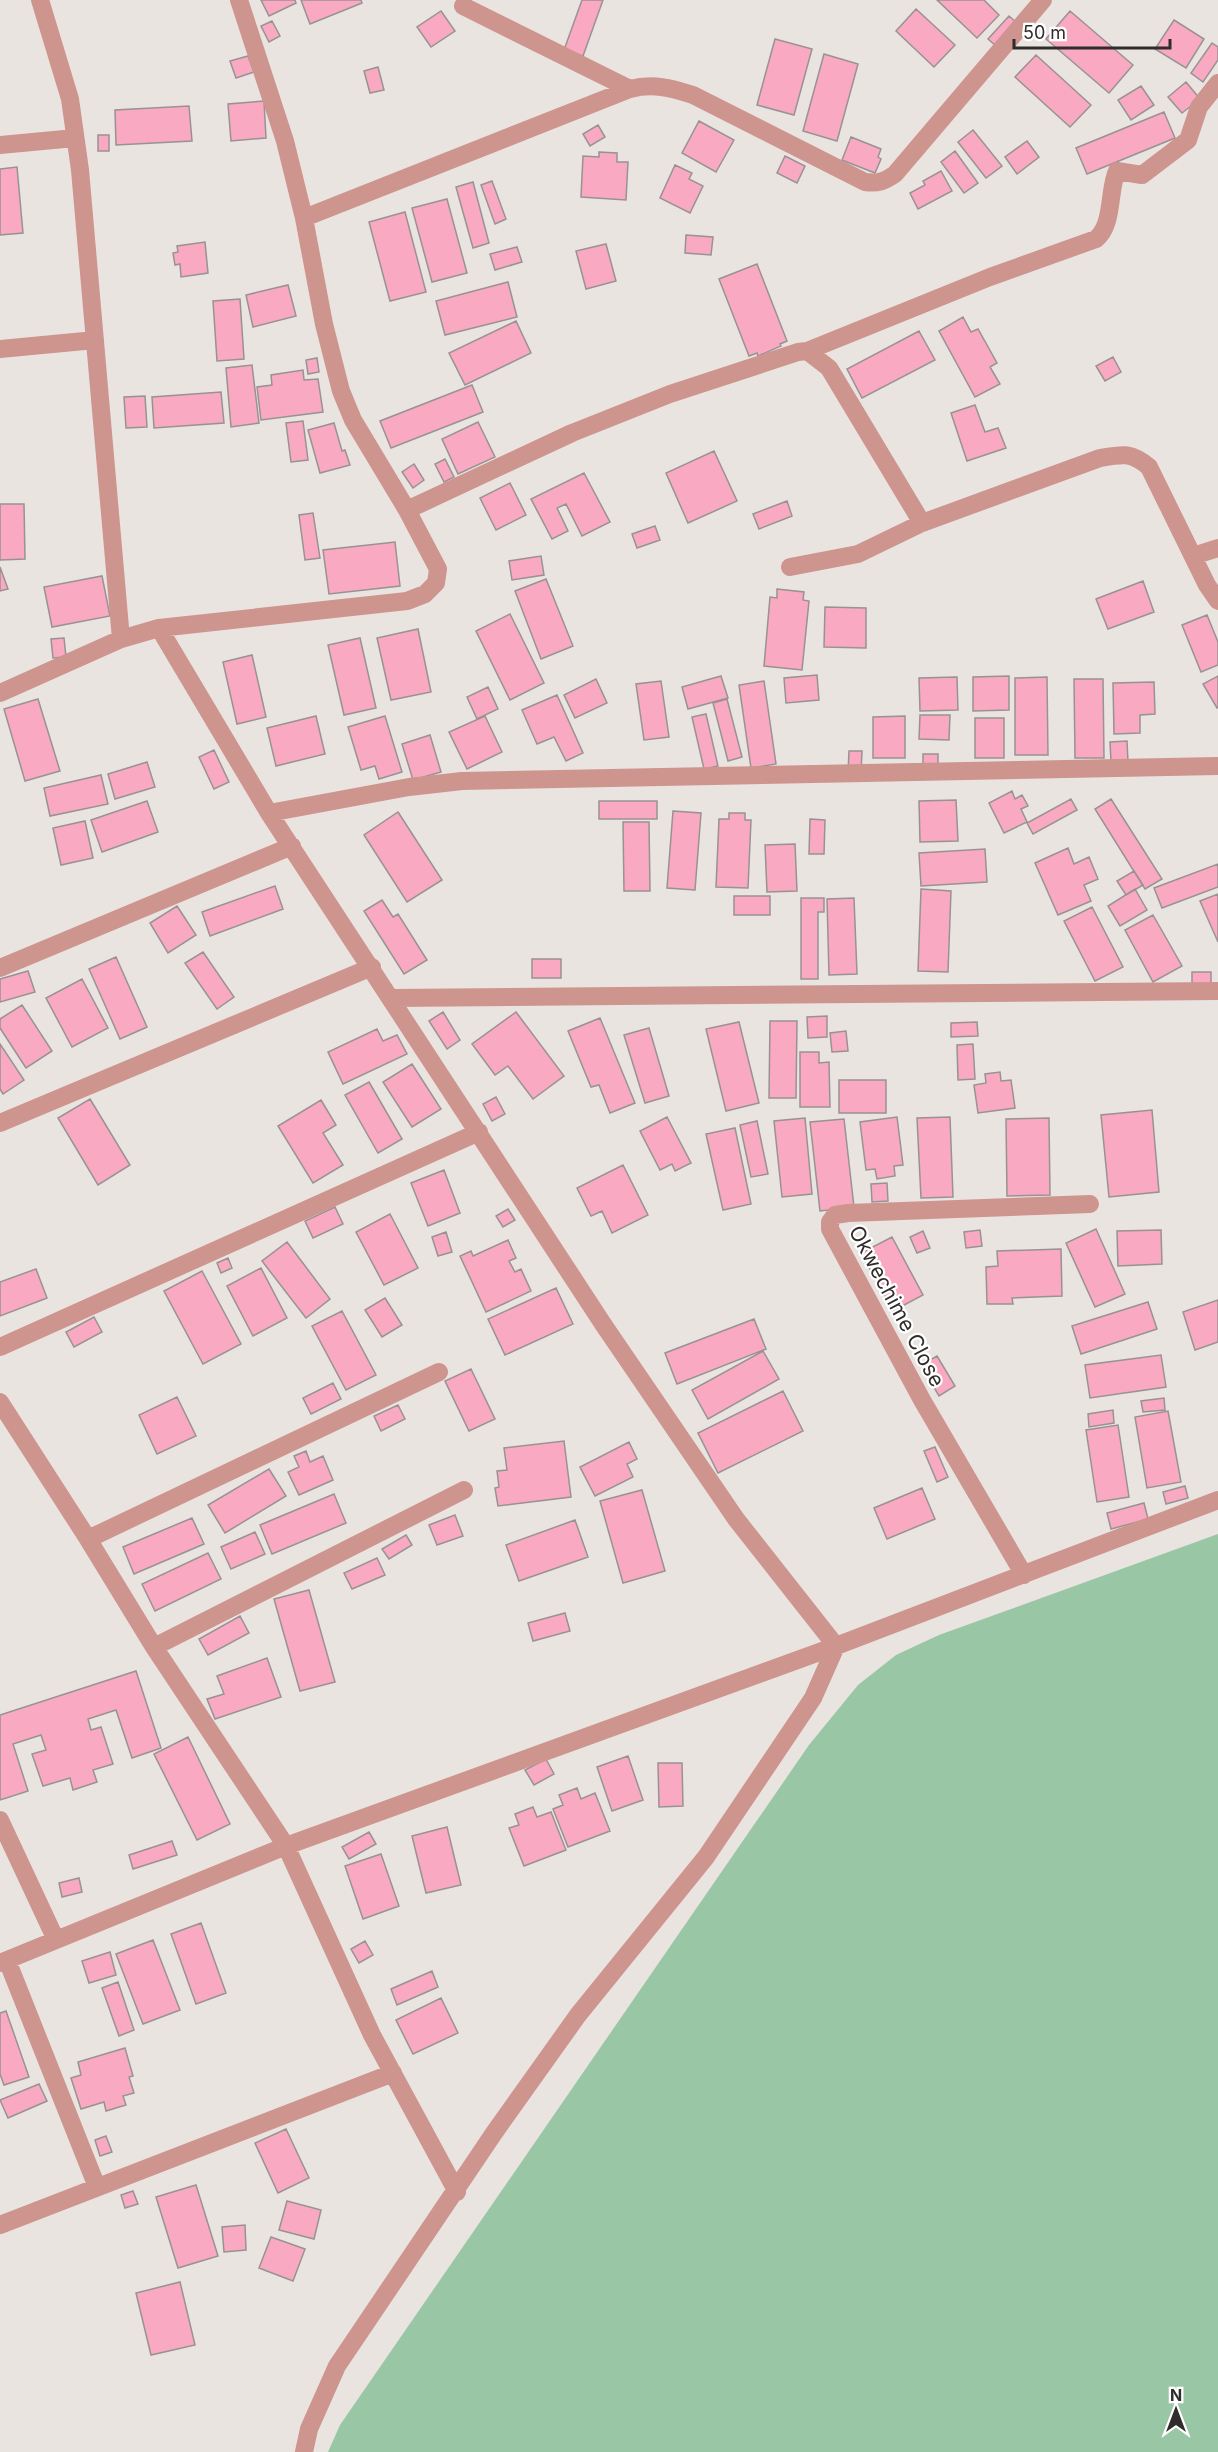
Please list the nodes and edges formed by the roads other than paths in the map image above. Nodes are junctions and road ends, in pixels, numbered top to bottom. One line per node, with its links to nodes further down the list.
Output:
1 (40, 0): 7 (street)
2 (239, 0): 9 (street)
3 (1043, 0): 6 (street)
4 (463, 6): 6 (street)
5 (1218, 83): 12 (street)
6 (630, 89): 9 (street)
7 (75, 138): 8 (street); 10 (street)
8 (0, 146)
9 (304, 218): 13 (street)
10 (95, 339): 11 (street); 20 (street)
11 (0, 349)
12 (807, 351): 13 (street); 14 (street)
13 (407, 510): 19 (street)
14 (922, 523): 16 (street); 17 (street)
15 (1218, 548): 16 (street)
16 (1193, 556): 18 (street)
17 (790, 567)
18 (1218, 601)
19 (159, 628): 20 (street); 23 (street)
20 (121, 639): 21 (street)
21 (0, 693)
22 (1218, 766): 23 (street)
23 (269, 813): 24 (street)
24 (292, 846): 25 (street); 26 (street)
25 (372, 967): 28 (street); 29 (street)
26 (0, 968)
27 (1218, 991): 28 (street)
28 (392, 999): 30 (street)
29 (0, 1123)
30 (479, 1132): 32 (street); 39 (street)
31 (1090, 1204): 38 (street, Okwechime Close)
32 (0, 1347)
33 (439, 1372): 37 (street)
34 (0, 1402): 37 (street)
35 (464, 1490): 40 (street)
36 (1218, 1500): 38 (street)
37 (88, 1539): 40 (street)
38 (1024, 1575): 39 (street)
39 (836, 1646): 42 (street); 47 (street)
40 (154, 1647): 42 (street)
41 (0, 1820): 43 (street)
42 (286, 1846): 43 (street); 45 (street)
43 (56, 1940): 44 (street)
44 (3, 1961): 46 (street)
45 (393, 2073): 46 (street); 47 (street)
46 (97, 2187): 48 (street)
47 (457, 2192): 49 (street)
48 (0, 2225)
49 (304, 2452)

